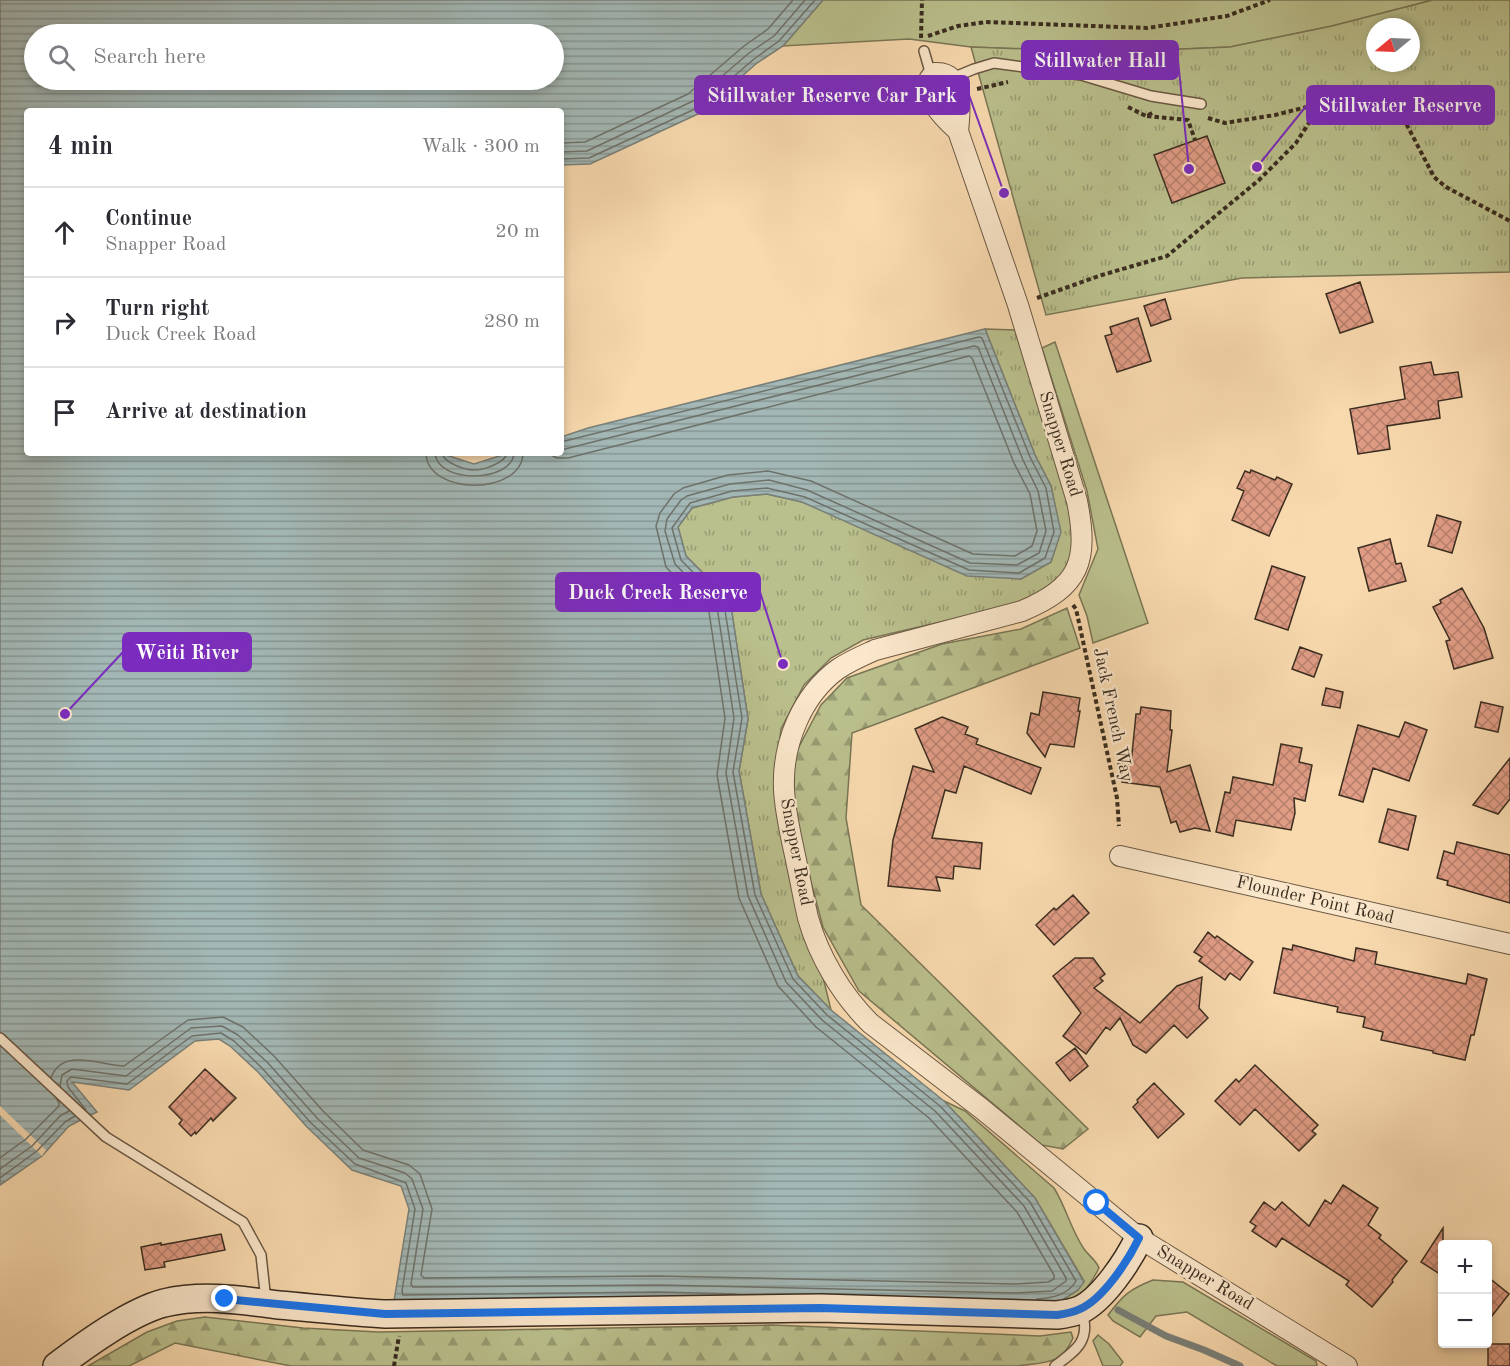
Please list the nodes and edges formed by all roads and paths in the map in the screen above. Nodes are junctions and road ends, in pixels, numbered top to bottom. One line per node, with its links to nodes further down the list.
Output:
1 (922, 0): 3 (path)
2 (1270, 0): 3 (path)
3 (921, 38): 4 (path)
4 (924, 51): 5 (lane)
5 (941, 77): 6 (lane); 10 (street, Snapper Road); 10 (street, Snapper Road)
6 (1201, 104)
7 (1306, 107): 13 (path)
8 (1146, 116): 11 (path)
9 (1401, 117): 12 (path)
10 (958, 131): 13 (street, Snapper Road)
11 (1195, 140)
12 (1510, 221)
13 (1018, 305): 19 (street, Snapper Road)
14 (1076, 609): 15 (path, Jack French Way)
15 (1119, 826)
16 (1120, 856): 17 (street, Flounder Point Road)
17 (1510, 944)
18 (0, 1038): 20 (lane)
19 (1139, 1238): 21 (street); 26 (street, Snapper Road)
20 (266, 1303): 21 (street); 23 (street)
21 (1081, 1309): 25 (lane)
22 (400, 1327): 24 (path)
23 (57, 1366)
24 (394, 1366)
25 (1055, 1366)
26 (1347, 1366)

